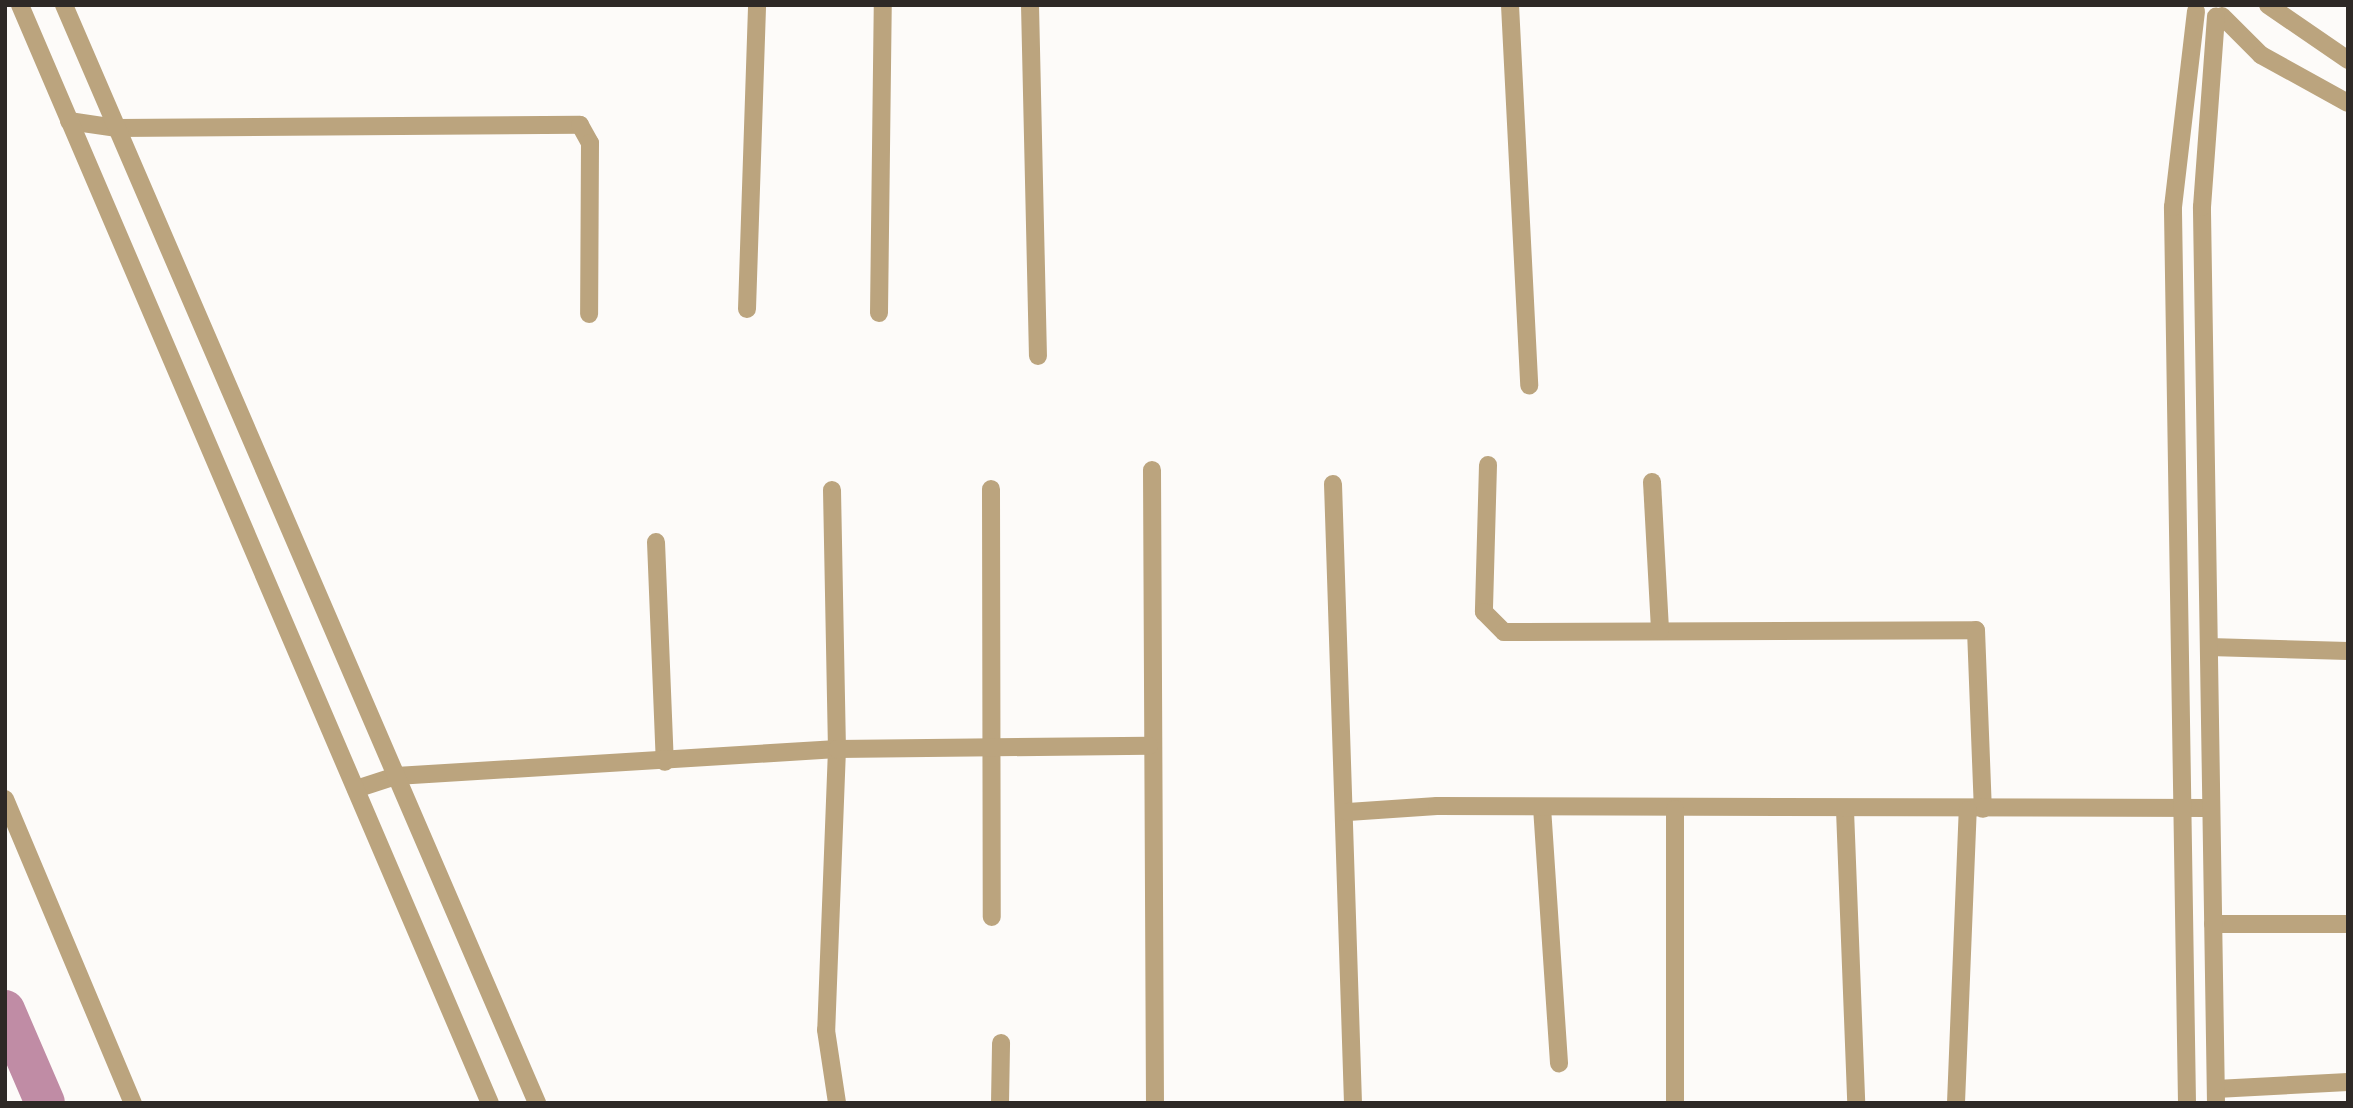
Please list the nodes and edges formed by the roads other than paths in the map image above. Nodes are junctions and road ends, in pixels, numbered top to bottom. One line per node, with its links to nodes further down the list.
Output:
1 (20, 5): 12 (street)
2 (64, 5): 13 (street)
3 (757, 5): 14 (street)
4 (883, 5): 15 (street)
5 (1030, 5): 17 (street)
6 (1510, 5): 18 (street)
7 (2268, 5): 10 (street)
8 (2193, 8): 9 (street); 37 (street)
9 (2225, 13): 11 (street); 27 (street)
10 (2348, 60)
11 (2348, 103)
12 (69, 121): 13 (street); 34 (street)
13 (117, 128): 16 (street); 33 (street)
14 (747, 309)
15 (879, 313)
16 (589, 314)
17 (1038, 356)
18 (1529, 386)
19 (1488, 465): 26 (street)
20 (1152, 470): 30 (street)
21 (1652, 482): 26 (street)
22 (1333, 484): 42 (street)
23 (991, 489): 29 (street)
24 (832, 490): 31 (street)
25 (656, 542): 32 (street)
26 (1660, 631): 40 (street)
27 (2209, 647): 28 (street); 38 (street)
28 (2348, 651)
29 (993, 745): 30 (street); 31 (street); 43 (street)
30 (1149, 746): 56 (street)
31 (837, 749): 32 (street); 54 (street)
32 (666, 762): 33 (street)
33 (396, 776): 34 (street); 53 (street)
34 (356, 789): 52 (street)
35 (5, 799): 51 (street)
36 (1542, 807): 39 (street); 42 (street); 47 (street)
37 (2182, 808): 38 (street); 40 (street); 60 (street)
38 (2211, 808): 44 (street)
39 (1675, 809): 41 (street); 58 (street)
40 (1975, 809): 41 (street); 50 (street)
41 (1846, 810): 59 (street)
42 (1348, 812): 57 (street)
43 (992, 917)
44 (2213, 923): 45 (street); 49 (street)
45 (2348, 924)
46 (1001, 1043): 55 (street)
47 (1559, 1063)
48 (2348, 1082): 49 (street)
49 (2216, 1096)
50 (1956, 1102)
51 (133, 1103)
52 (490, 1103)
53 (537, 1103)
54 (837, 1103)
55 (1000, 1103)
56 (1155, 1103)
57 (1353, 1103)
58 (1675, 1103)
59 (1856, 1103)
60 (2187, 1103)

